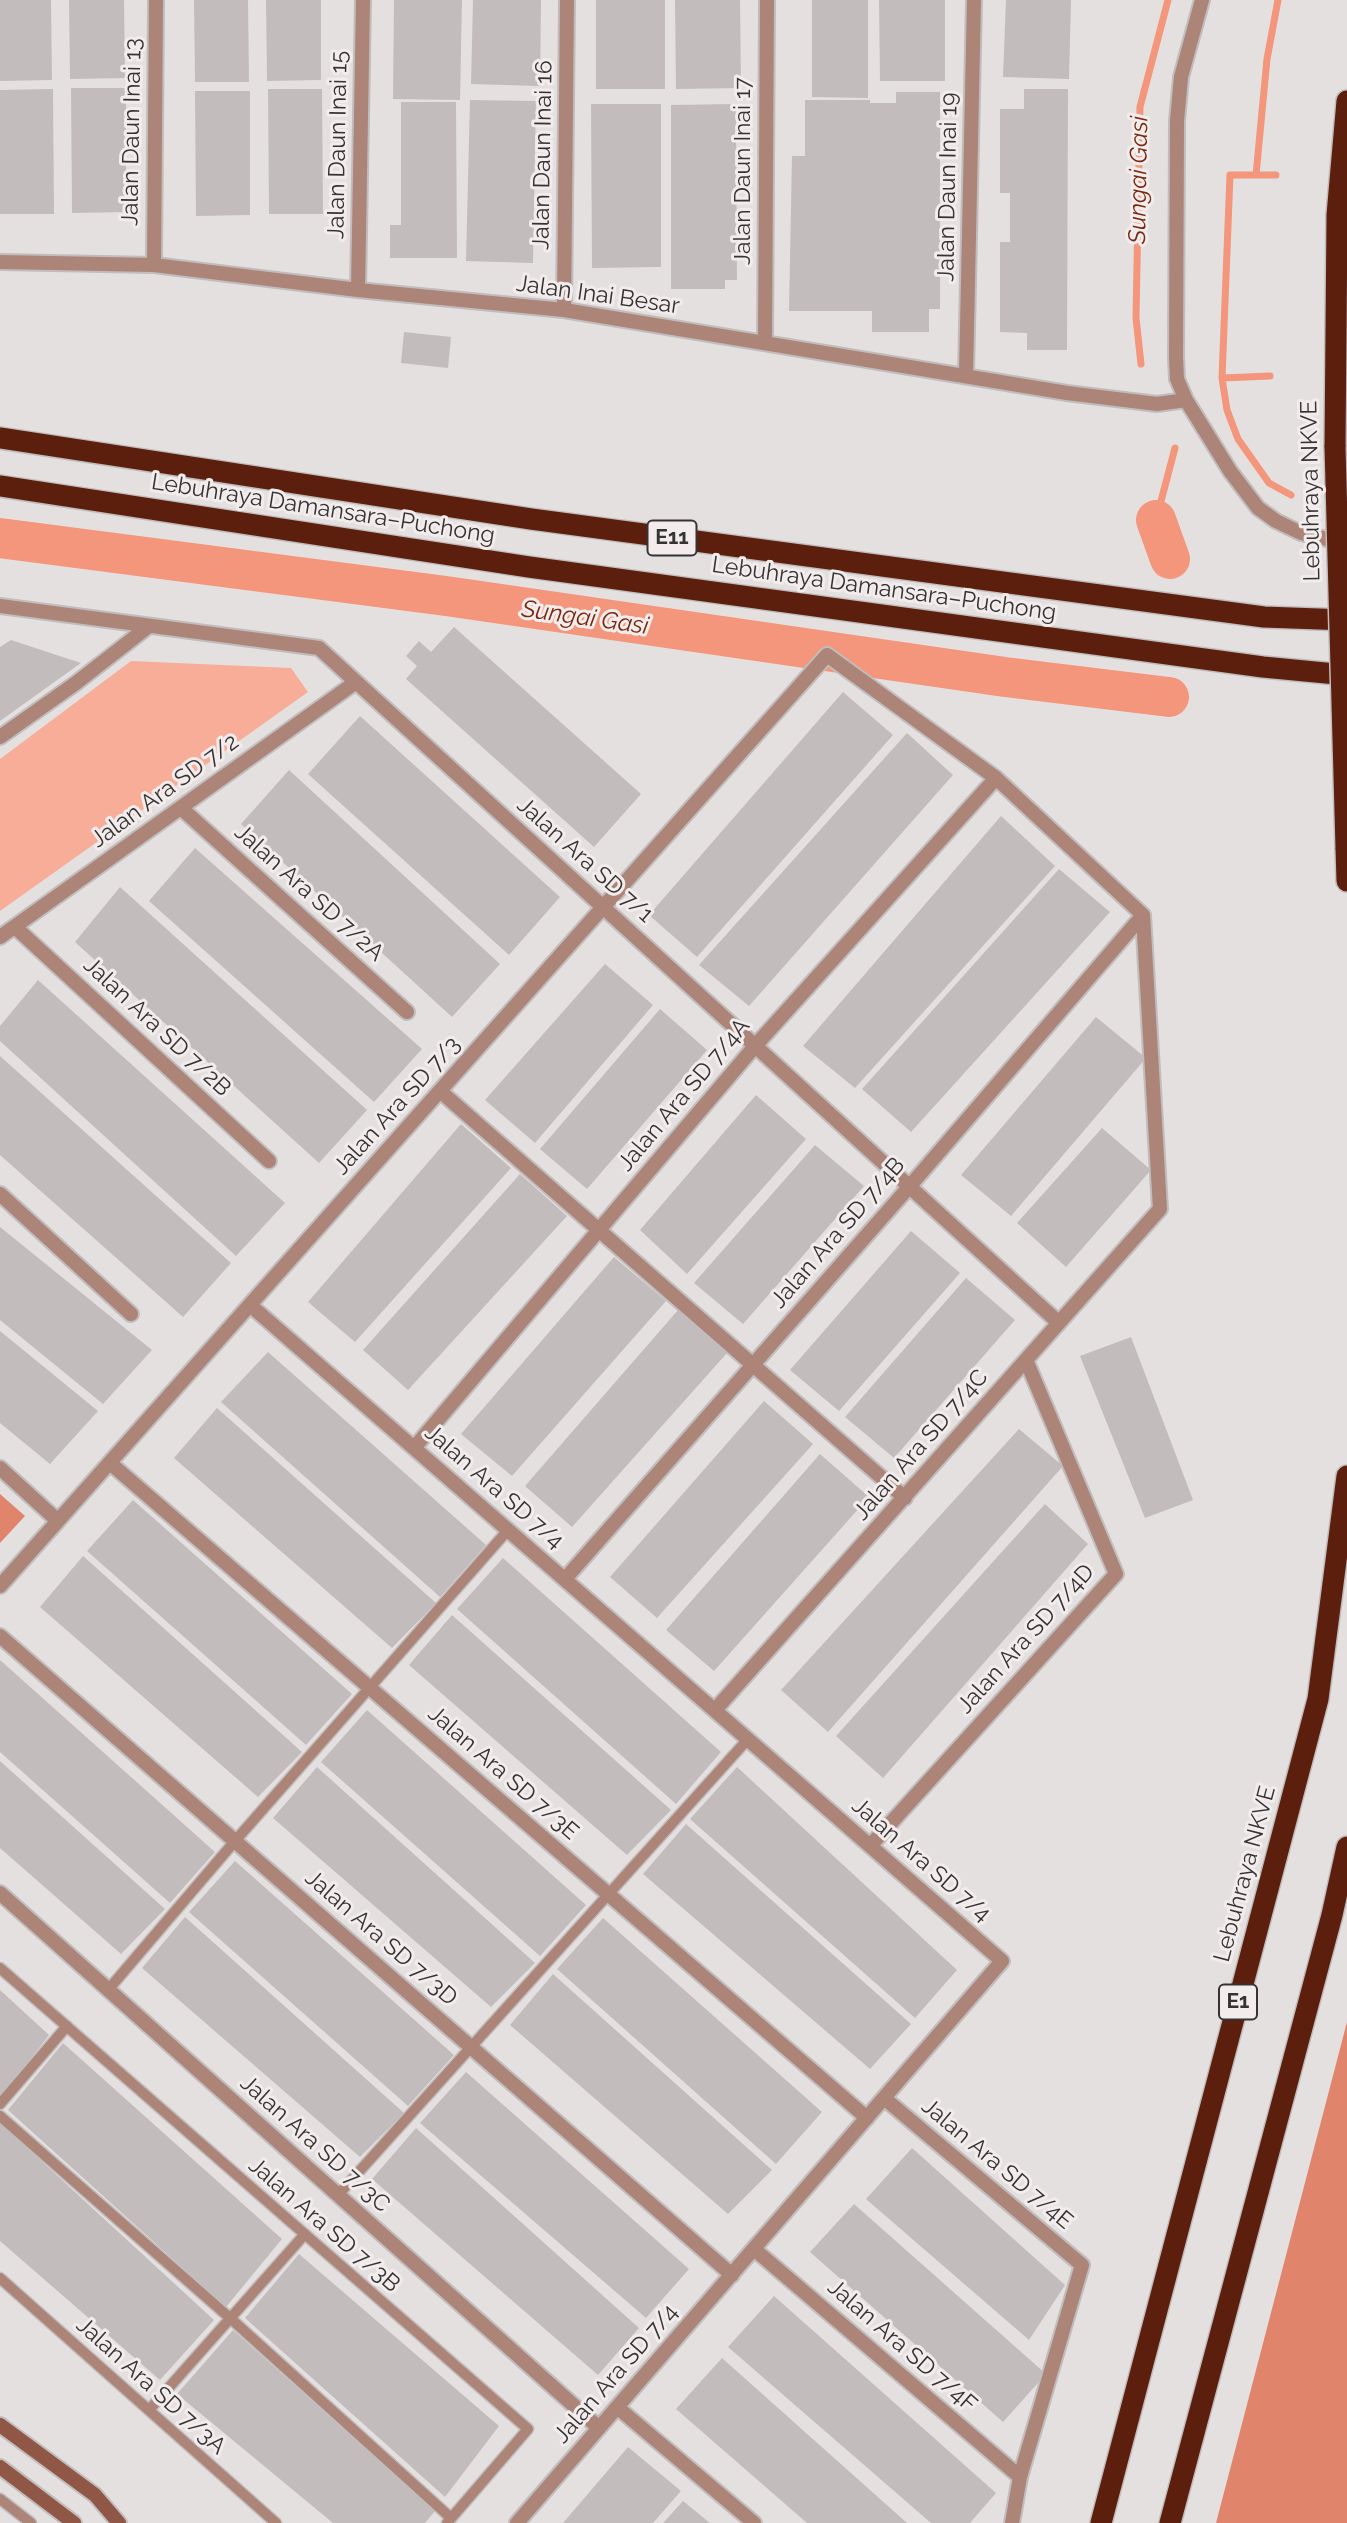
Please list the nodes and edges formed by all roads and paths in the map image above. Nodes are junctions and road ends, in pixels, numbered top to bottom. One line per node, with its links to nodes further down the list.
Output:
1 (156, 0): 9 (street, Jalan Daun Inai 13)
2 (363, 0): 10 (street, Jalan Daun Inai 15)
3 (567, 0): 11 (street, Jalan Daun Inai 16)
4 (767, 0): 12 (street, Jalan Daun Inai 17)
5 (974, 0): 13 (street, Jalan Daun Inai 19)
6 (1202, 0): 14 (street)
7 (1347, 101): 26 (highway, Lebuhraya NKVE, bridge)
8 (0, 262): 9 (street, Jalan Inai Besar)
9 (154, 265): 10 (street, Jalan Inai Besar)
10 (358, 290): 11 (street, Jalan Inai Besar)
11 (564, 310): 12 (street, Jalan Inai Besar)
12 (765, 343): 13 (street, Jalan Inai Besar)
13 (966, 375): 14 (street, Jalan Inai Besar)
14 (1185, 400): 17 (street)
15 (0, 438): 19 (highway, Lebuhraya Damansara–Puchong / E11)
16 (0, 486): 21 (highway, Lebuhraya Damansara–Puchong / E11)
17 (1347, 544)
18 (0, 606): 20 (street, Jalan Ara SD 7/1)
19 (1347, 620)
20 (149, 626): 22 (street, Jalan Ara SD 7/1); 23 (street)
21 (1347, 675)
22 (356, 682): 25 (street, Jalan Ara SD 7/2); 28 (street, Jalan Ara SD 7/1)
23 (0, 737)
24 (996, 778): 28 (street, Jalan Ara SD 7/3); 29 (street); 33 (street, Jalan Ara SD 7/4A)
25 (181, 807): 30 (street, Jalan Ara SD 7/2); 32 (street, Jalan Ara SD 7/2A)
26 (1346, 848): 27 (highway, Lebuhraya NKVE)
27 (1347, 881)
28 (603, 907): 33 (street, Jalan Ara SD 7/1); 34 (street, Jalan Ara SD 7/3)
29 (1143, 915): 36 (street, Jalan Ara SD 7/4B); 41 (street, Jalan Ara SD 7/4C)
30 (15, 927): 31 (street, Jalan Ara SD 7/2); 35 (street, Jalan Ara SD 7/2B)
31 (0, 937)
32 (407, 1012)
33 (755, 1045): 36 (street, Jalan Ara SD 7/1); 38 (street, Jalan Ara SD 7/4A)
34 (440, 1091): 38 (street); 39 (street, Jalan Ara SD 7/3)
35 (269, 1161)
36 (909, 1187): 41 (street, Jalan Ara SD 7/1); 43 (street, Jalan Ara SD 7/4B)
37 (0, 1194): 40 (street)
38 (599, 1230): 43 (street); 44 (street, Jalan Ara SD 7/4A)
39 (250, 1305): 44 (street, Jalan Ara SD 7/4); 45 (street, Jalan Ara SD 7/3)
40 (131, 1314)
41 (1059, 1323): 42 (street, Jalan Ara SD 7/4C)
42 (1026, 1360): 48 (street, Jalan Ara SD 7/4C); 58 (street, Jalan Ara SD 7/4D)
43 (753, 1365): 48 (street); 51 (street, Jalan Ara SD 7/4B)
44 (414, 1448): 50 (street, Jalan Ara SD 7/4)
45 (110, 1463): 49 (street, Jalan Ara SD 7/3); 54 (street, Jalan Ara SD 7/3E)
46 (0, 1468): 49 (street)
47 (1347, 1476): 91 (highway, Lebuhraya NKVE / E1)
48 (905, 1498): 55 (street, Jalan Ara SD 7/4C)
49 (58, 1521): 52 (street, Jalan Ara SD 7/3)
50 (508, 1530): 51 (street, Jalan Ara SD 7/4); 54 (lane)
51 (565, 1579): 55 (street, Jalan Ara SD 7/4)
52 (0, 1586)
53 (0, 1636): 57 (street, Jalan Ara SD 7/3D)
54 (370, 1688): 57 (lane); 61 (street, Jalan Ara SD 7/3E)
55 (715, 1710): 56 (street, Jalan Ara SD 7/4)
56 (748, 1739): 58 (street, Jalan Ara SD 7/4); 61 (lane)
57 (235, 1841): 63 (lane); 65 (street, Jalan Ara SD 7/3D)
58 (870, 1846): 66 (street, Jalan Ara SD 7/4)
59 (1347, 1847): 92 (highway)
60 (0, 1893): 63 (street, Jalan Ara SD 7/3C)
61 (608, 1894): 65 (lane); 69 (street, Jalan Ara SD 7/3E)
62 (0, 1968): 64 (lane, Jalan Ara SD 7/3B)
63 (108, 1990): 70 (street, Jalan Ara SD 7/3C)
64 (67, 2026): 67 (lane); 71 (lane, Jalan Ara SD 7/3B)
65 (471, 2047): 70 (lane); 73 (street, Jalan Ara SD 7/3D)
66 (884, 2098): 69 (street, Jalan Ara SD 7/4); 81 (street, Jalan Ara SD 7/4E)
67 (0, 2104)
68 (0, 2116): 75 (lane)
69 (867, 2118): 72 (street, Jalan Ara SD 7/4)
70 (338, 2195): 79 (street, Jalan Ara SD 7/3C)
71 (305, 2234): 75 (lane); 83 (lane, Jalan Ara SD 7/3B)
72 (754, 2249): 73 (street, Jalan Ara SD 7/4); 81 (street, Jalan Ara SD 7/4F)
73 (732, 2275): 76 (street, Jalan Ara SD 7/4)
74 (0, 2278): 77 (lane, Jalan Ara SD 7/3A)
75 (230, 2318): 77 (lane); 83 (lane)
76 (617, 2407): 79 (street, Jalan Ara SD 7/4); 89 (street)
77 (149, 2410): 87 (lane, Jalan Ara SD 7/3A)
78 (0, 2425): 86 (main road)
79 (599, 2428): 88 (street, Jalan Ara SD 7/4)
80 (0, 2467): 84 (main road)
81 (1020, 2477): 90 (street)
82 (0, 2499): 85 (lane)
83 (449, 2520)
84 (72, 2522)
85 (31, 2523)
86 (119, 2523)
87 (276, 2523)
88 (517, 2523)
89 (754, 2523)
90 (1012, 2523)
91 (1101, 2523)
92 (1170, 2523)

